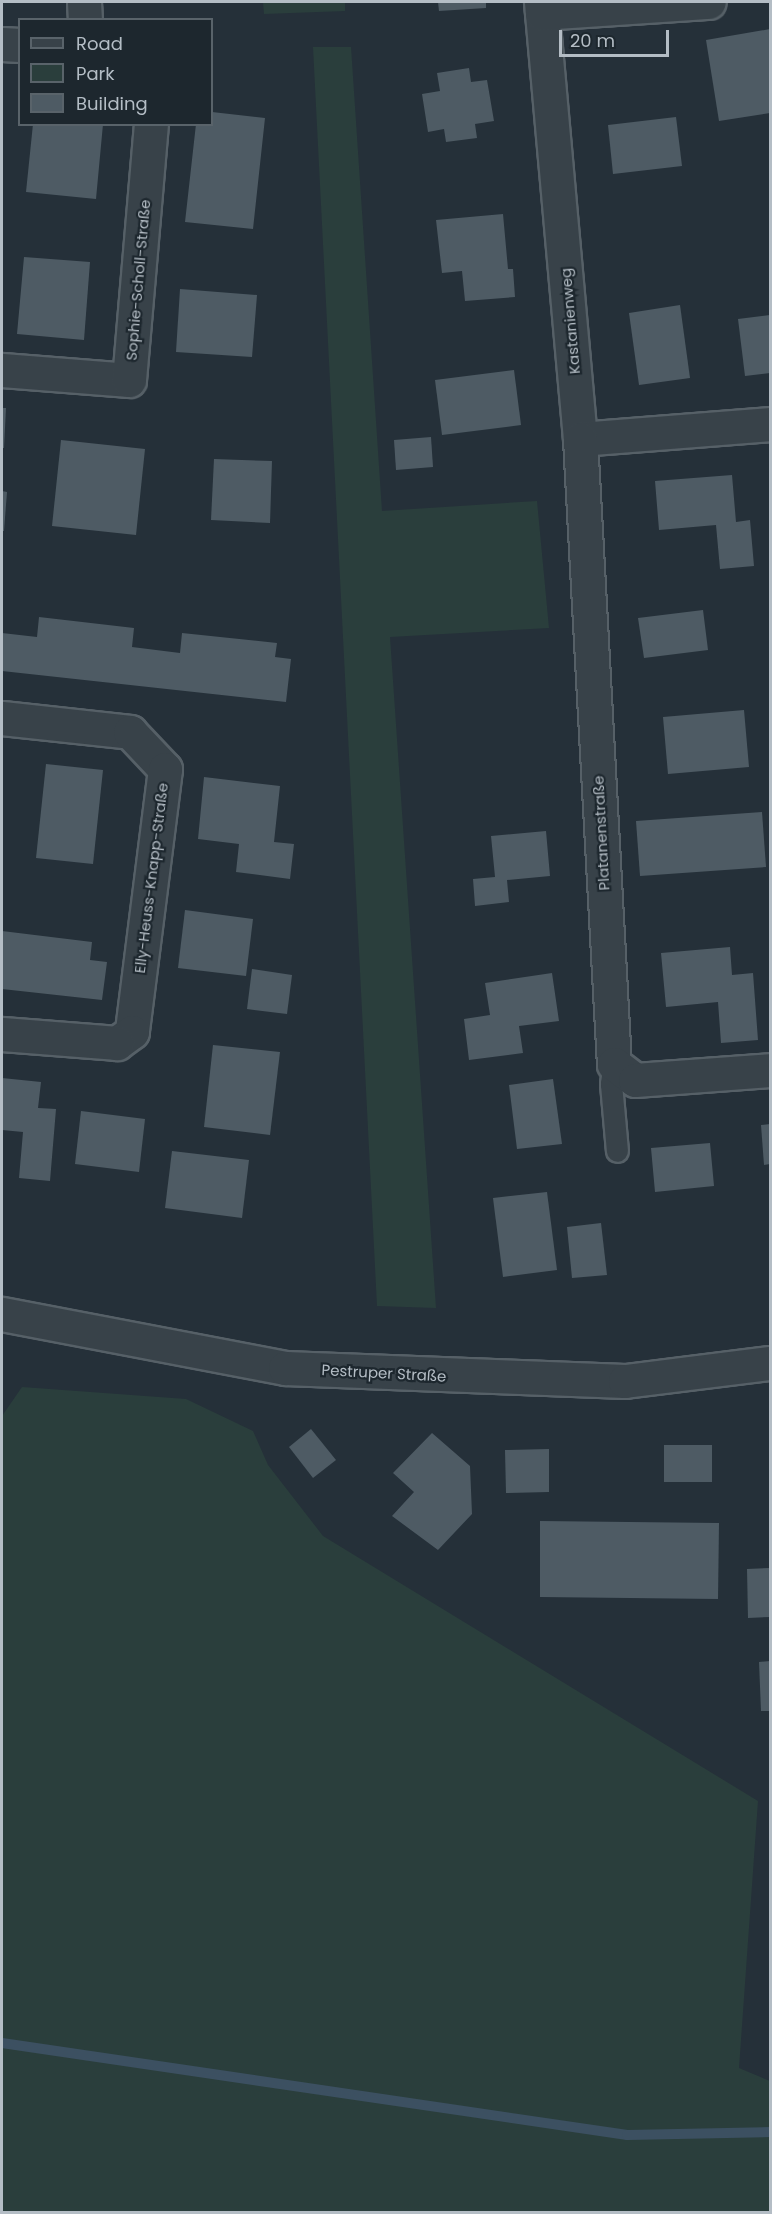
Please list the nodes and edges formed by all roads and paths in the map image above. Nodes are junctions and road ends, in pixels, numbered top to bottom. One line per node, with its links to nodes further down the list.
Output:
1 (84, 2): 4 (street)
2 (709, 2): 3 (street)
3 (542, 7): 10 (street, Kastanienweg)
4 (85, 18)
5 (2, 44): 6 (street)
6 (18, 45)
7 (151, 126): 8 (street, Sophie-Scholl-Straße)
8 (2, 370)
9 (771, 424): 10 (street)
10 (580, 439): 13 (street, Platanenstraße)
11 (2, 718): 12 (street, Elly-Heuss-Knapp-Straße)
12 (2, 1034)
13 (614, 1064): 14 (street); 15 (lane)
14 (771, 1070)
15 (617, 1151)
16 (2, 1314): 17 (street, Pestruper Straße)
17 (771, 1363)

